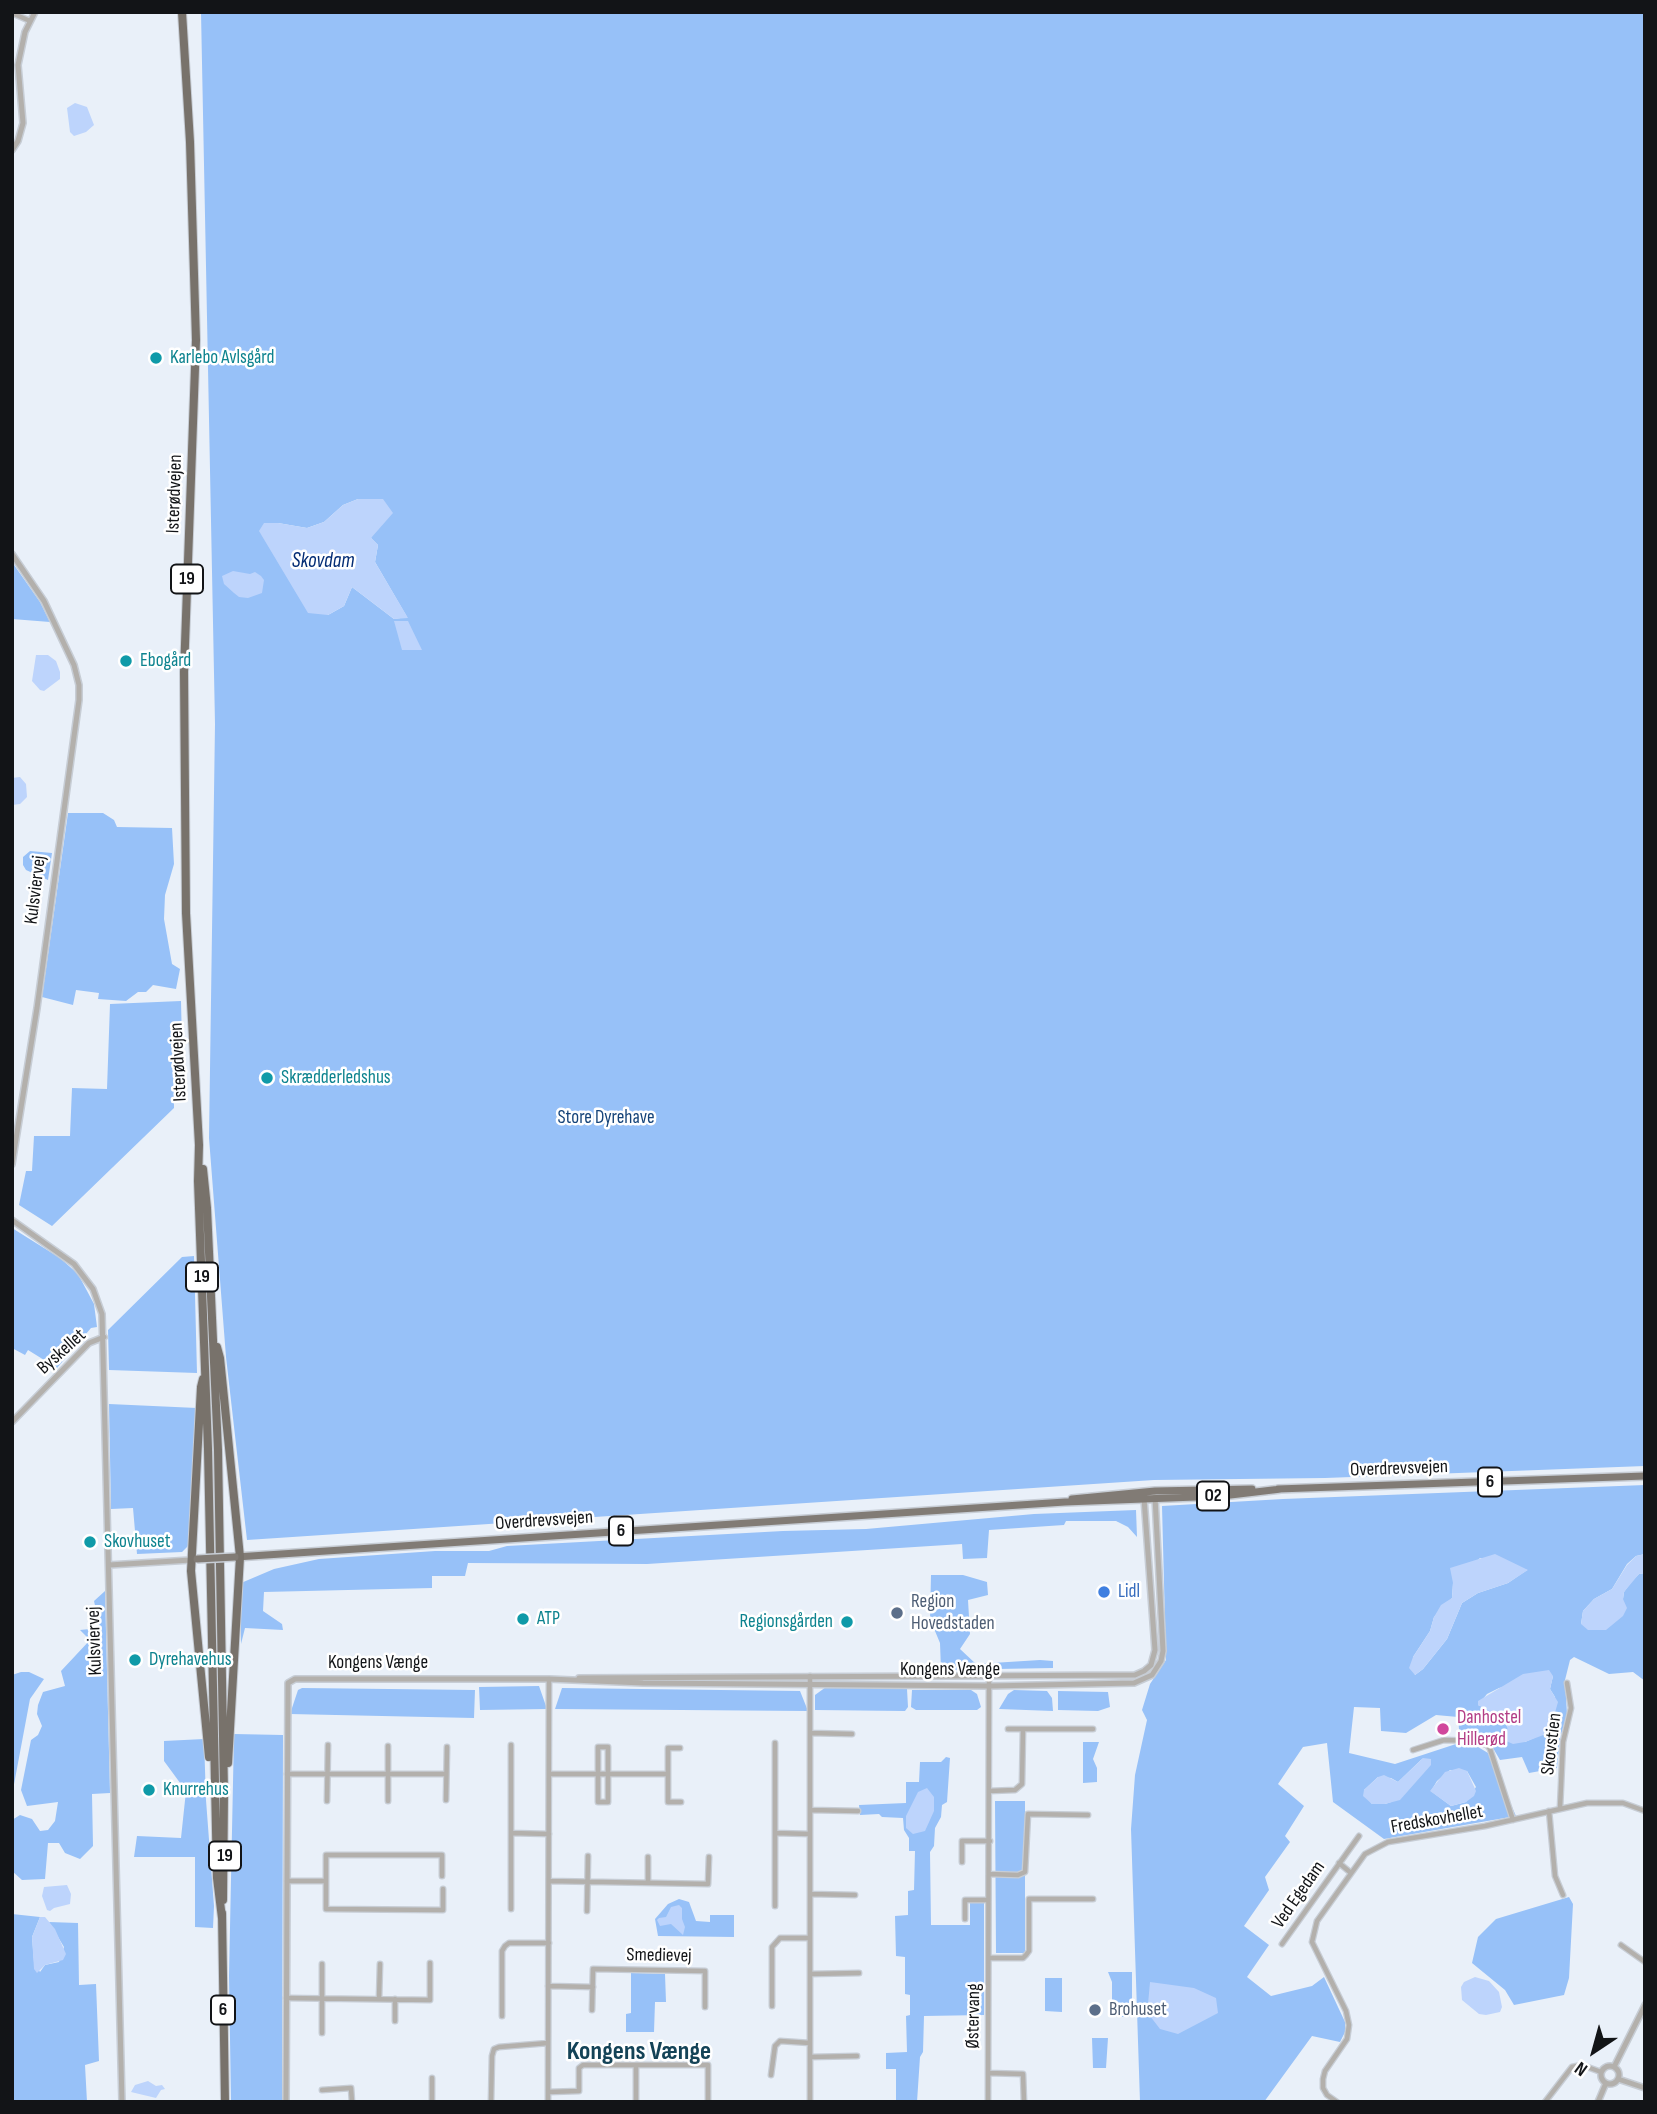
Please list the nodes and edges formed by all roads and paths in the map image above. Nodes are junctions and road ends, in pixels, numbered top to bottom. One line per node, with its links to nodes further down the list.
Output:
1 (35, 12): 4 (street)
2 (182, 12): 7 (highway, Isterødvejen / 19)
3 (12, 13): 4 (street)
4 (30, 21): 5 (street)
5 (12, 150)
6 (12, 554): 8 (street, Kulsviervej)
7 (199, 1145): 10 (highway, Isterødvejen / 19); 12 (highway, Isterødvejen / 19)
8 (12, 1164)
9 (12, 1220): 11 (street, Kulsviervej)
10 (213, 1335): 19 (highway); 51 (highway, Isterødvejen / 19)
11 (104, 1337): 13 (street, Byskellet); 21 (street, Kulsviervej)
12 (206, 1370): 20 (highway); 49 (highway, Isterødvejen / 19)
13 (12, 1422)
14 (1645, 1476): 15 (main road, Overdrevsvejen / 6)
15 (1281, 1489): 16 (main road, Overdrevsvejen / 6); 18 (main road, Overdrevsvejen / O2)
16 (1155, 1491): 17 (main road, Overdrevsvejen / 6); 18 (street, Kongens Vænge)
17 (1144, 1496): 18 (main road, Overdrevsvejen / O2); 19 (main road, Overdrevsvejen / 6); 23 (street, Kongens Vænge)
18 (1155, 1500): 28 (street, Kongens Vænge)
19 (237, 1557): 20 (main road, Overdrevsvejen / 6, bridge); 51 (highway)
20 (194, 1560): 21 (street, Overdrevsvejen); 49 (highway, 6)
21 (109, 1564): 132 (street, Kulsviervej)
22 (810, 1675): 23 (street, Kongens Vænge); 25 (street, Kongens Vænge); 27 (street)
23 (989, 1676): 28 (street, Østervang)
24 (549, 1679): 25 (street, Kongens Vænge); 42 (street, Kongens Vænge); 45 (street)
25 (559, 1679): 27 (street, Kongens Vænge)
26 (1567, 1683): 56 (street, Skovstien)
27 (810, 1685): 28 (street, Kongens Vænge); 32 (street)
28 (989, 1686): 50 (street, Østervang)
29 (1007, 1729): 30 (street)
30 (1023, 1729): 31 (street); 50 (street)
31 (1093, 1729)
32 (810, 1733): 33 (street); 57 (street)
33 (852, 1734)
34 (775, 1743): 64 (street)
35 (328, 1745): 41 (street)
36 (511, 1745): 63 (street)
37 (388, 1746): 43 (street)
38 (447, 1747): 44 (street)
39 (680, 1748): 48 (street)
40 (1413, 1751): 62 (street)
41 (327, 1773): 42 (street); 43 (street); 53 (street)
42 (287, 1774): 77 (street, Kongens Vænge)
43 (387, 1774): 44 (street); 54 (street)
44 (446, 1774): 52 (street)
45 (549, 1774): 46 (street); 65 (street)
46 (598, 1774): 47 (street); 47 (street); 47 (street)
47 (608, 1774): 48 (street)
48 (668, 1774): 55 (street)
49 (215, 1787): 91 (highway, Isterødvejen / 6)
50 (989, 1791): 68 (street, Østervang)
51 (224, 1793): 91 (highway, Isterødvejen / 19)
52 (446, 1800)
53 (327, 1801)
54 (388, 1801)
55 (681, 1802)
56 (1560, 1808): 59 (street, Fredskovhellet); 60 (street, Fredskovhellet)
57 (810, 1810): 58 (street); 66 (street)
58 (858, 1811)
59 (1549, 1811): 62 (street, Fredskovhellet); 85 (street)
60 (1645, 1811)
61 (1088, 1815): 75 (street)
62 (1513, 1820): 74 (street, Fredskovhellet)
63 (511, 1833): 65 (street); 89 (street)
64 (775, 1833): 66 (street); 88 (street)
65 (549, 1834): 79 (street)
66 (810, 1834): 83 (street)
67 (1359, 1836): 73 (street, Ved Egedam)
68 (990, 1841): 72 (street); 75 (street, Østervang)
69 (588, 1856): 80 (street)
70 (648, 1857): 81 (street)
71 (709, 1857): 81 (street)
72 (962, 1862)
73 (1339, 1863): 74 (street, Ved Egedam); 95 (street, Ved Egedam)
74 (1351, 1872): 144 (street, Fredskovhellet)
75 (989, 1874): 87 (street, Østervang)
76 (442, 1876): 78 (street)
77 (287, 1881): 78 (street); 106 (street, Kongens Vænge)
78 (326, 1881): 82 (street)
79 (549, 1881): 80 (street); 94 (street)
80 (588, 1882): 81 (street); 90 (street)
81 (648, 1883)
82 (443, 1889)
83 (810, 1894): 84 (street); 93 (street)
84 (855, 1895)
85 (1563, 1895)
86 (1093, 1899): 97 (street, Østervang)
87 (988, 1900): 92 (street); 97 (street, Østervang)
88 (775, 1906)
89 (512, 1909)
90 (587, 1911)
91 (222, 1918): 133 (highway, Isterødvejen / 6)
92 (965, 1919)
93 (810, 1938): 103 (street); 111 (street)
94 (549, 1943): 104 (street); 114 (street)
95 (1282, 1944)
96 (1621, 1945): 98 (street)
97 (989, 1958): 124 (street, Østervang)
98 (1645, 1962)
99 (322, 1964): 107 (street)
100 (380, 1964): 108 (street)
101 (430, 1964): 109 (street)
102 (859, 1973): 103 (street)
103 (810, 1974): 118 (street)
104 (548, 1986): 105 (street); 117 (street)
105 (593, 1987): 112 (street, Smedievej); 113 (street)
106 (286, 1998): 107 (street); 134 (street, Kongens Vænge)
107 (322, 1998): 108 (street); 116 (street)
108 (379, 1999): 109 (street)
109 (395, 1999): 115 (street)
110 (1645, 2005): 122 (street)
111 (772, 2006)
112 (705, 2007)
113 (593, 2010)
114 (502, 2016)
115 (395, 2021)
116 (322, 2033)
117 (548, 2043): 131 (street); 137 (street)
118 (810, 2043): 120 (street); 125 (street)
119 (857, 2056): 120 (street)
120 (810, 2057): 141 (street)
121 (636, 2065): 131 (street); 139 (street); 140 (street)
122 (1614, 2067): 123 (street); 127 (street)
123 (1601, 2072): 128 (street); 145 (street)
124 (988, 2073): 142 (street, Østervang); 143 (street, Østervang)
125 (771, 2076)
126 (432, 2078): 136 (street)
127 (1618, 2079): 128 (street); 129 (street)
128 (1606, 2083): 146 (street)
129 (1645, 2088)
130 (322, 2090): 135 (street)
131 (548, 2092): 138 (street)
132 (122, 2102)
133 (225, 2102)
134 (286, 2102)
135 (352, 2102)
136 (432, 2102)
137 (491, 2102)
138 (548, 2102)
139 (636, 2102)
140 (708, 2102)
141 (810, 2102)
142 (988, 2102)
143 (1024, 2102)
144 (1336, 2102)
145 (1545, 2102)
146 (1598, 2102)

